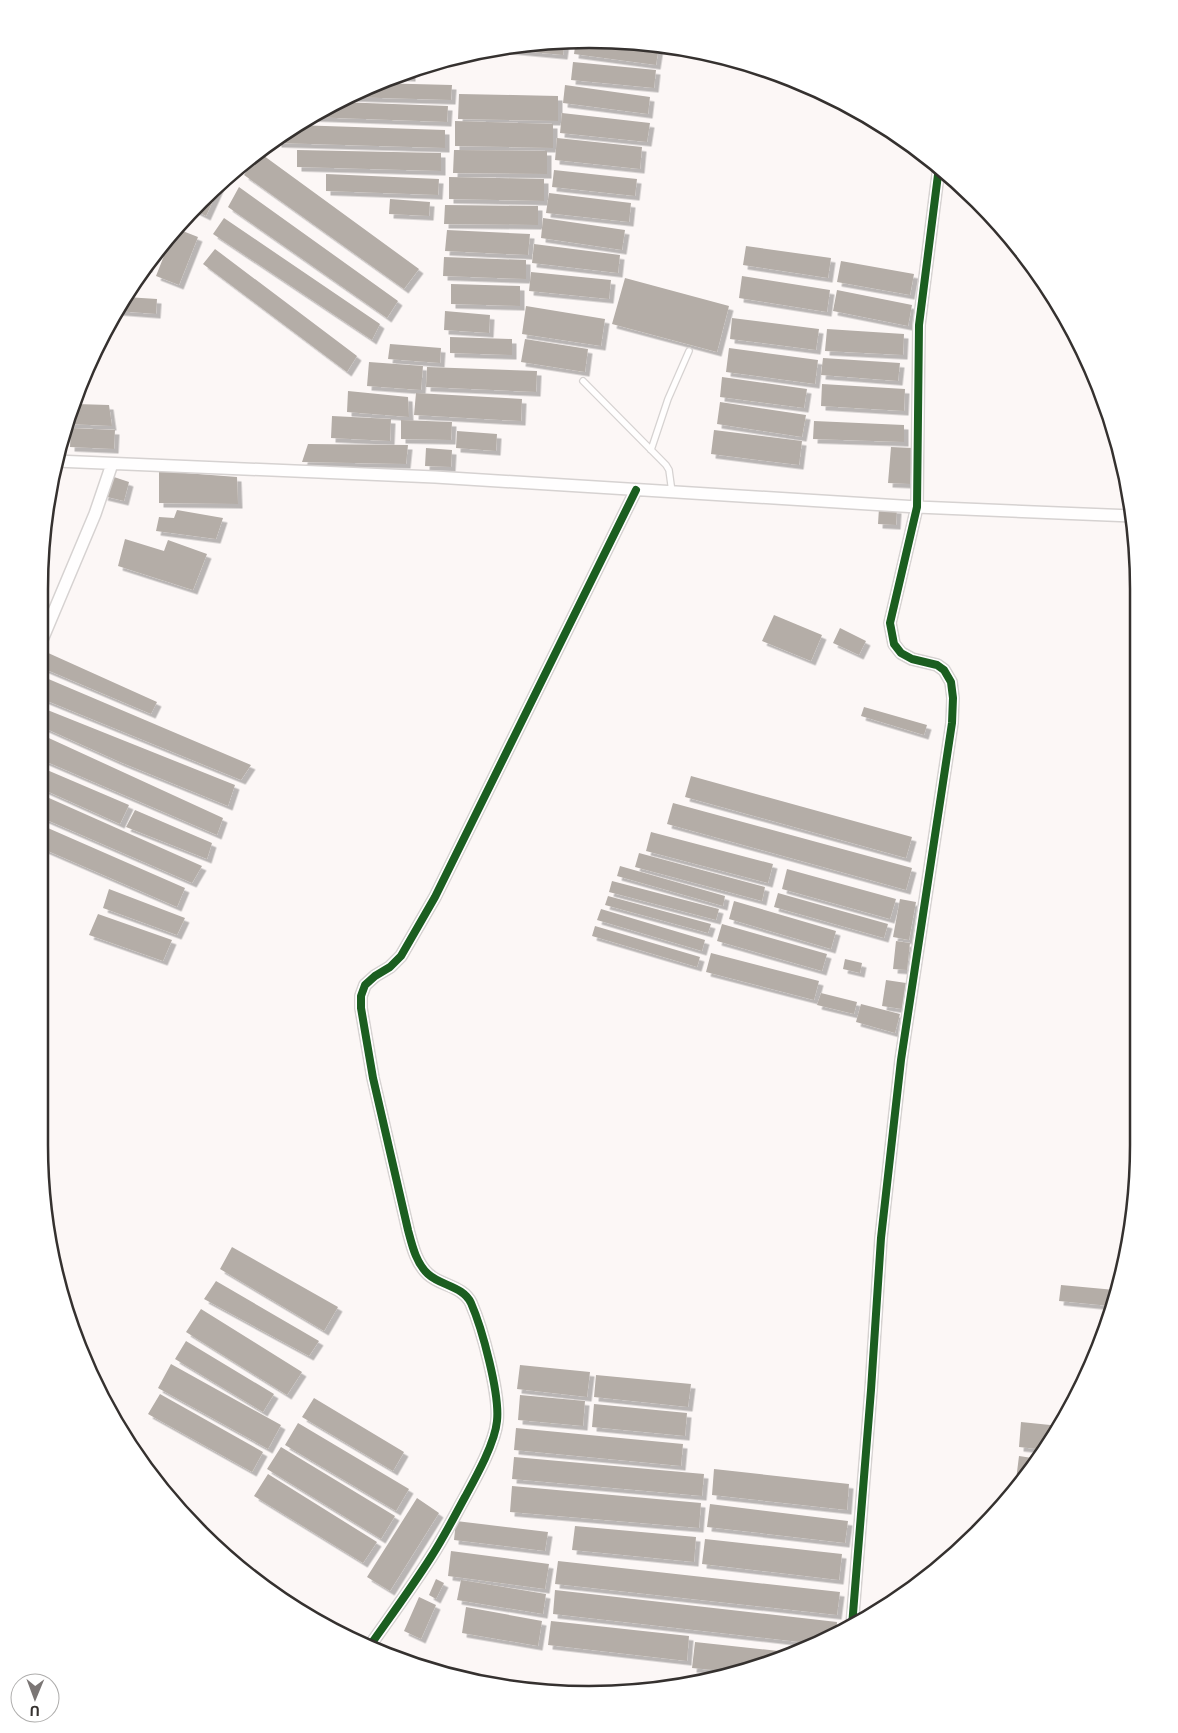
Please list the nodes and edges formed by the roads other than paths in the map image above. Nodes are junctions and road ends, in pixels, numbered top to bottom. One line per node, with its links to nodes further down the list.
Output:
1 (938, 175): 9 (street)
2 (688, 351): 4 (lane)
3 (583, 381): 4 (lane)
4 (651, 450): 8 (lane)
5 (63, 461): 6 (street)
6 (112, 464): 7 (street); 11 (street)
7 (636, 490): 8 (street); 13 (street)
8 (672, 492): 9 (street)
9 (917, 507): 10 (street); 12 (street)
10 (1126, 516)
11 (48, 626)
12 (853, 1617)
13 (374, 1640)

